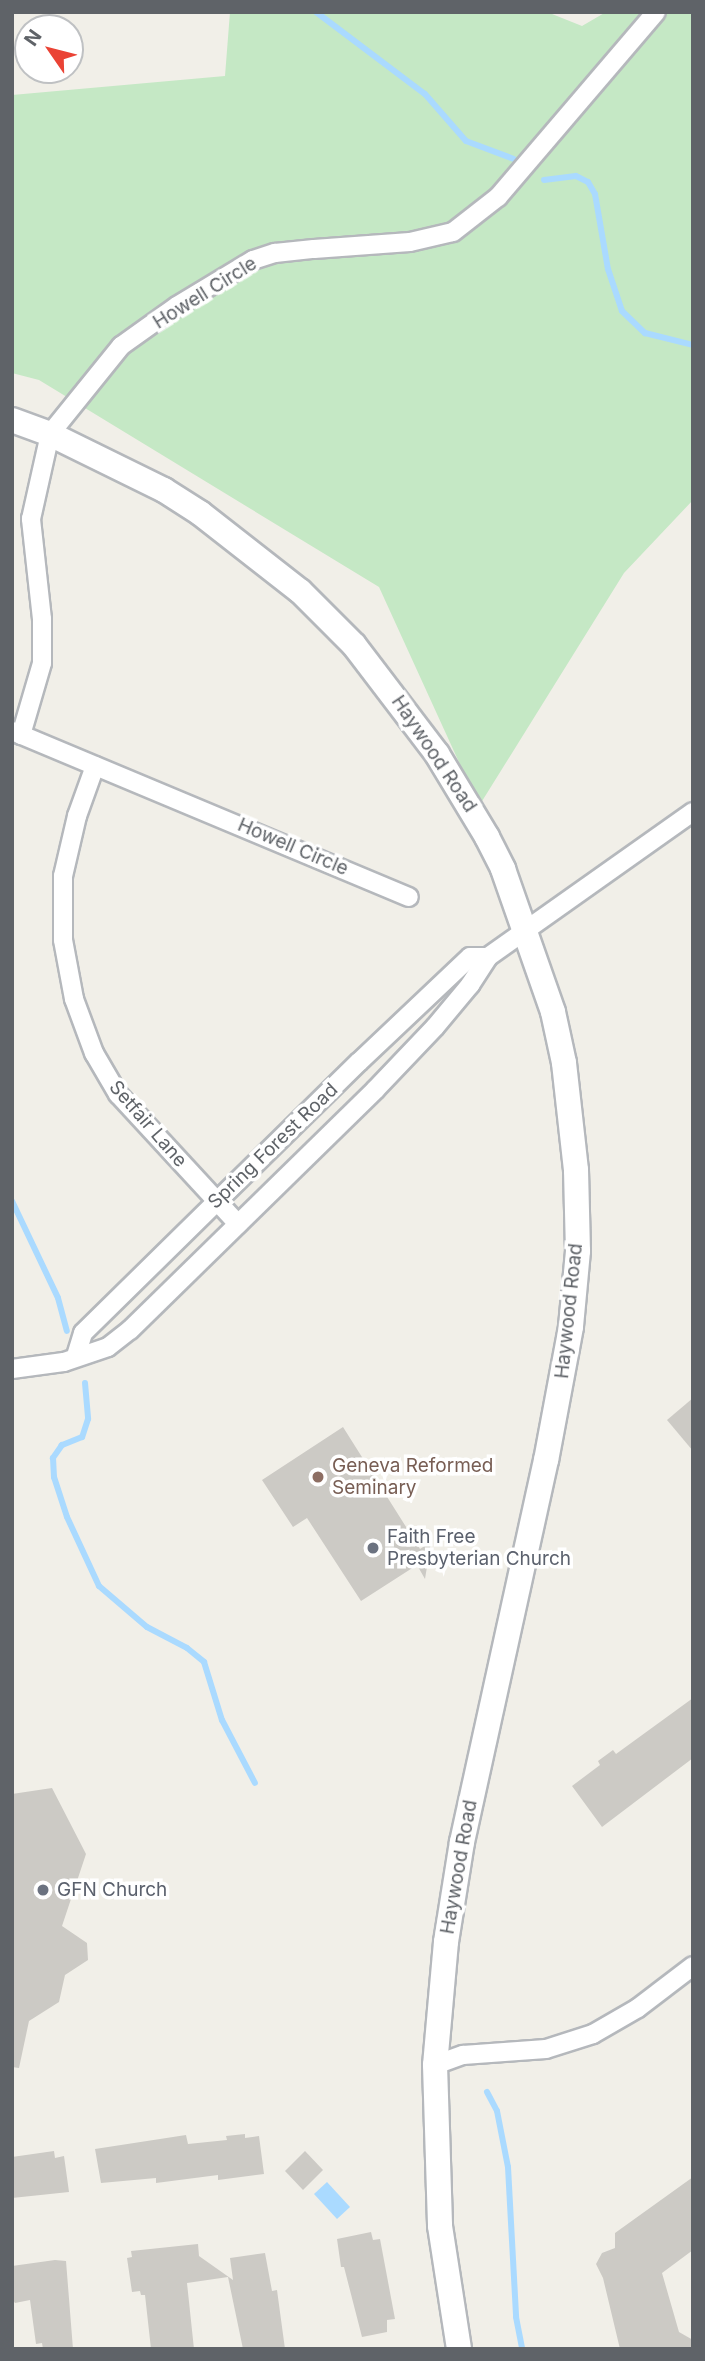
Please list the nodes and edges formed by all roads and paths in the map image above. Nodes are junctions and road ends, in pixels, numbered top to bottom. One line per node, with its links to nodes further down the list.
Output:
1 (656, 12): 3 (street, Howell Circle)
2 (12, 420): 3 (main road, Haywood Road)
3 (50, 434): 4 (street, Howell Circle); 8 (main road, Haywood Road)
4 (17, 733): 5 (street, Howell Circle)
5 (95, 766): 7 (street, Howell Circle); 10 (street, Setfair Lane)
6 (693, 812): 8 (street)
7 (409, 897)
8 (525, 932): 9 (street, Spring Forest Road); 15 (main road, Haywood Road)
9 (488, 957): 10 (street, Spring Forest Road); 11 (street, Spring Forest Road)
10 (216, 1200): 11 (street, Setfair Lane); 12 (street, Spring Forest Road)
11 (238, 1223): 12 (street, Spring Forest Road)
12 (76, 1356): 13 (street, Spring Forest Road)
13 (12, 1368)
14 (693, 1966): 15 (street)
15 (435, 2065): 16 (main road, Haywood Road)
16 (459, 2349)

